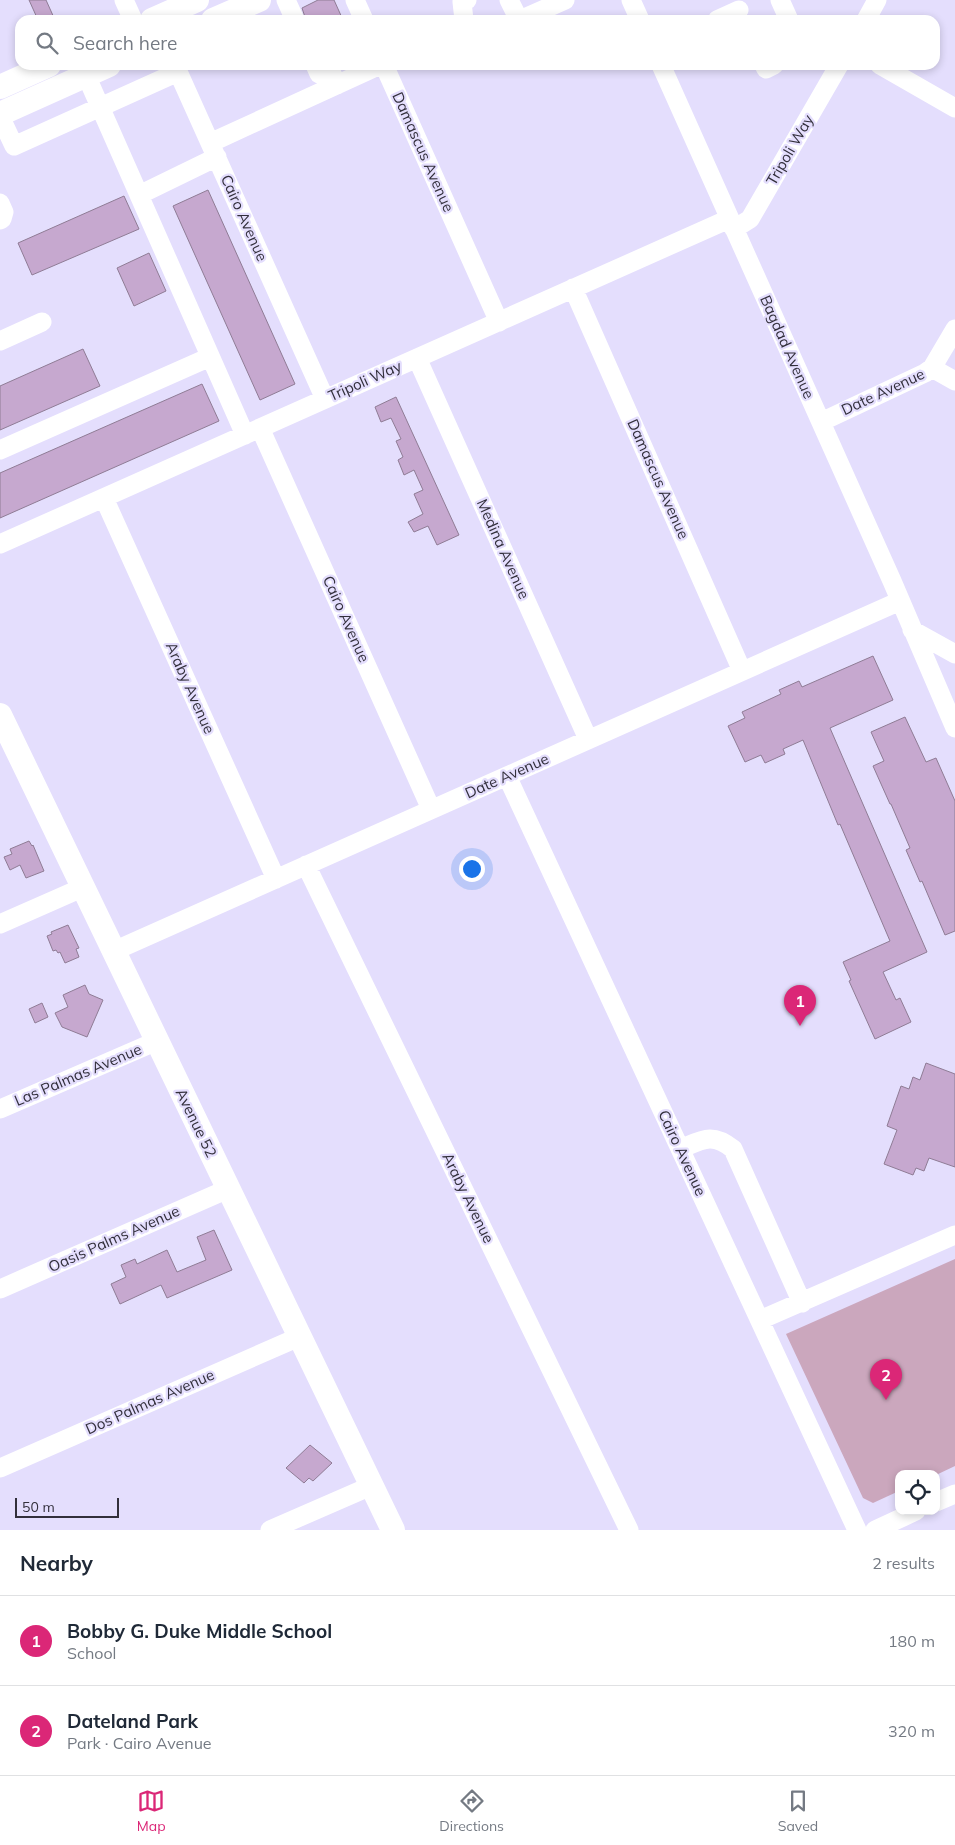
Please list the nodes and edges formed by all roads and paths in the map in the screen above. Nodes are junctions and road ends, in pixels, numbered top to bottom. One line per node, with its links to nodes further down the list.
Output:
1 (124, 0): 12 (street)
2 (197, 0): 13 (main road)
3 (259, 0): 14 (main road)
4 (286, 0): 15 (street)
5 (355, 0): 16 (street)
6 (467, 0): 17 (street)
7 (509, 0): 18 (street)
8 (565, 0): 19 (street)
9 (631, 0): 20 (street)
10 (780, 0): 21 (street)
11 (877, 0): 22 (street)
12 (131, 15)
13 (163, 15)
14 (224, 15)
15 (293, 15)
16 (362, 15)
17 (463, 15)
18 (517, 15)
19 (531, 15)
20 (638, 15)
21 (787, 15)
22 (869, 15)
23 (38, 70): 37 (main road)
24 (98, 70): 35 (main road)
25 (175, 70): 38 (street)
26 (177, 70): 41 (street, Cairo Avenue)
27 (317, 70): 28 (street)
28 (328, 70)
29 (330, 70): 36 (street)
30 (369, 70): 36 (street)
31 (386, 70): 48 (street, Damascus Avenue)
32 (662, 70): 45 (street, Bagdad Avenue)
33 (836, 70): 45 (street, Tripoli Way)
34 (889, 70): 39 (street)
35 (86, 75): 38 (street, Cairo Avenue); 40 (main road)
36 (337, 85): 41 (street)
37 (0, 87)
38 (100, 108): 40 (street); 42 (street, Cairo Avenue)
39 (955, 108)
40 (0, 115)
41 (213, 150): 42 (street); 55 (street, Cairo Avenue)
42 (139, 195): 51 (street, Cairo Avenue)
43 (0, 203): 44 (street)
44 (0, 220)
45 (731, 224): 46 (street, Tripoli Way); 56 (street, Bagdad Avenue)
46 (573, 288): 48 (street, Tripoli Way); 64 (street, Damascus Avenue)
47 (42, 322): 50 (street)
48 (499, 322): 52 (street, Tripoli Way)
49 (955, 329): 53 (street, Date Avenue)
50 (0, 341)
51 (210, 357): 57 (street, Cairo Avenue); 58 (street)
52 (417, 358): 55 (street, Tripoli Way); 67 (street, Medina Avenue)
53 (932, 368): 54 (street); 56 (street, Date Avenue)
54 (955, 381)
55 (325, 399): 57 (street, Tripoli Way)
56 (821, 422): 61 (street, Bagdad Avenue)
57 (253, 431): 59 (street, Tripoli Way); 69 (street, Cairo Avenue)
58 (0, 450)
59 (104, 498): 60 (street, Tripoli Way); 71 (street, Araby Avenue)
60 (0, 544)
61 (900, 600): 62 (street, Bagdad Avenue); 64 (street, Date Avenue)
62 (912, 630): 63 (street); 66 (street, Bagdad Avenue)
63 (955, 654)
64 (742, 671): 67 (street, Date Avenue)
65 (2, 725): 72 (main road, Avenue 52)
66 (955, 728)
67 (588, 739): 68 (street, Date Avenue)
68 (507, 776): 69 (street, Date Avenue); 77 (street, Cairo Avenue)
69 (431, 810): 70 (street, Date Avenue)
70 (306, 865): 71 (street, Date Avenue); 91 (street, Araby Avenue)
71 (276, 879): 74 (street, Date Avenue)
72 (84, 887): 73 (street); 74 (main road, Avenue 52)
73 (0, 924)
74 (114, 950): 75 (main road, Avenue 52)
75 (157, 1040): 76 (street, Las Palmas Avenue); 78 (main road, Avenue 52)
76 (0, 1109)
77 (680, 1149): 81 (street); 82 (street, Cairo Avenue)
78 (228, 1189): 80 (street, Oasis Palms Avenue); 83 (main road, Avenue 52)
79 (955, 1235): 81 (street)
80 (0, 1289)
81 (802, 1303): 82 (street)
82 (760, 1320): 92 (street, Cairo Avenue)
83 (299, 1337): 84 (street, Dos Palmas Avenue); 85 (main road, Avenue 52)
84 (0, 1468)
85 (371, 1486): 89 (street); 90 (main road, Avenue 52)
86 (955, 1494): 87 (street)
87 (940, 1500)
88 (907, 1515): 93 (street)
89 (270, 1530)
90 (393, 1530)
91 (629, 1530)
92 (857, 1530)
93 (875, 1530)

